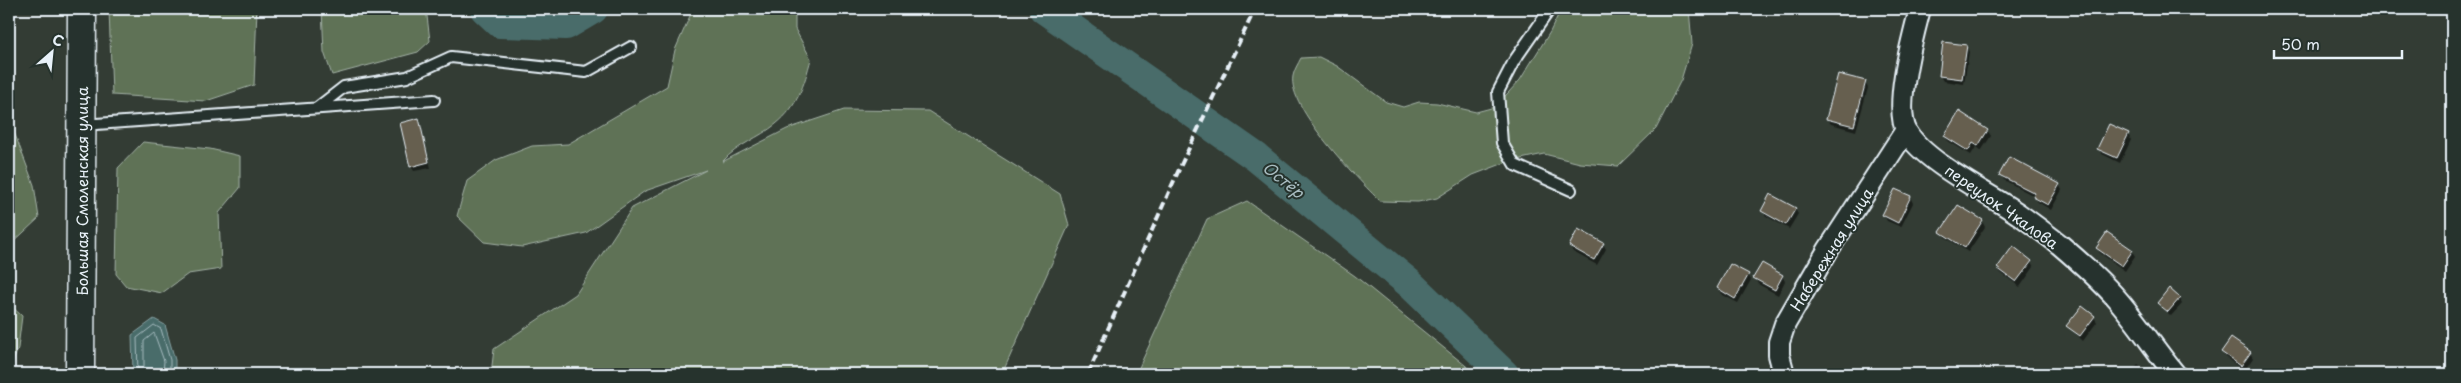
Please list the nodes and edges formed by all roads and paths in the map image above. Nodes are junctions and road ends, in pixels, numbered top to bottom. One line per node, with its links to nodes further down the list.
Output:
1 (82, 9): 7 (main road, Большая Смоленская улица)
2 (1550, 9): 9 (lane)
3 (1920, 9): 8 (street)
4 (631, 47): 6 (lane)
5 (434, 100): 6 (lane)
6 (317, 108): 7 (lane)
7 (81, 125): 10 (main road, Большая Смоленская улица)
8 (1906, 130): 11 (street, Набережная улица); 12 (street, переулок Чкалова)
9 (1571, 190)
10 (80, 374)
11 (1784, 374)
12 (2175, 374)

